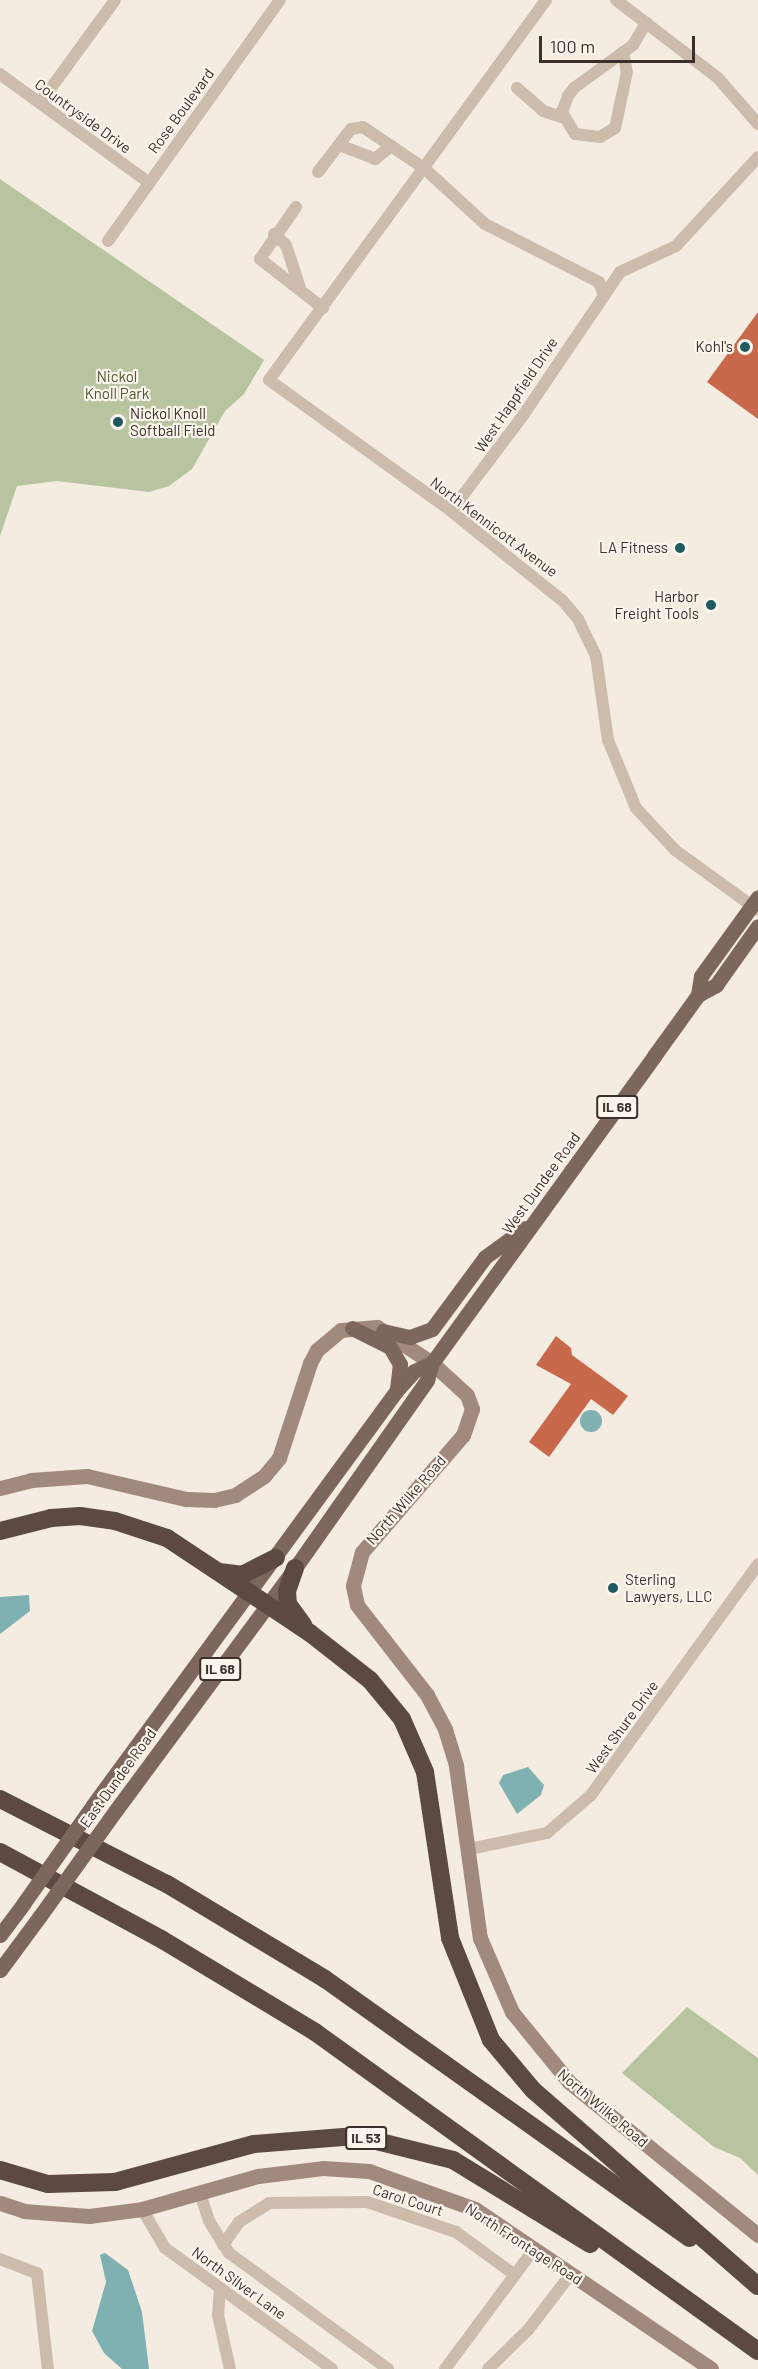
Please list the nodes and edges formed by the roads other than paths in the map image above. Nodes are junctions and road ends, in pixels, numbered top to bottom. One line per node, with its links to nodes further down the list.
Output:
1 (115, 0): 9 (street)
2 (280, 0): 17 (street, Rose Boulevard)
3 (546, 0): 15 (street)
4 (616, 0): 5 (street)
5 (646, 23): 6 (street); 11 (street)
6 (623, 52): 10 (street); 10 (street)
7 (0, 74): 9 (street, Countryside Drive)
8 (517, 88): 10 (street)
9 (40, 103): 17 (street, Countryside Drive)
10 (564, 118)
11 (758, 124)
12 (339, 145): 13 (street); 13 (street); 16 (street)
13 (391, 146): 15 (street)
14 (758, 156): 22 (street, West Happfield Drive)
15 (425, 169): 22 (street); 23 (street)
16 (318, 172)
17 (148, 183): 20 (street, Rose Boulevard)
18 (296, 207): 19 (street)
19 (274, 234): 21 (street); 21 (street)
20 (108, 241)
21 (301, 291): 23 (street)
22 (604, 296): 24 (street, West Happfield Drive)
23 (323, 308): 24 (street, North Kennicott Avenue)
24 (451, 511): 25 (street, North Kennicott Avenue)
25 (756, 904): 27 (main road, West Dundee Road / IL 68)
26 (758, 926): 27 (main road, West Dundee Road / IL 68)
27 (698, 995): 28 (main road, West Dundee Road / IL 68)
28 (537, 1220): 30 (main road); 31 (main road, West Dundee Road / IL 68)
29 (352, 1328): 30 (street); 32 (main road); 33 (street)
30 (383, 1330): 31 (street, North Wilke Road)
31 (432, 1363): 32 (main road, West Dundee Road / IL 68); 37 (main road, West Dundee Road / IL 68); 43 (street, North Wilke Road)
32 (397, 1390): 35 (main road, West Dundee Road / IL 68)
33 (0, 1488)
34 (0, 1531): 38 (highway)
35 (276, 1558): 38 (highway); 39 (main road, West Dundee Road / IL 68)
36 (758, 1564): 43 (street, West Shure Drive)
37 (295, 1568): 40 (main road, West Dundee Road / IL 68); 41 (highway)
38 (216, 1571): 39 (highway)
39 (248, 1595): 40 (highway); 45 (main road, East Dundee Road, bridge)
40 (265, 1606): 41 (highway); 46 (main road, East Dundee Road / IL 68, bridge)
41 (310, 1633): 58 (highway)
42 (0, 1799): 58 (highway)
43 (469, 1849): 51 (street, North Wilke Road)
44 (2, 1854): 59 (highway)
45 (0, 1935)
46 (0, 1970)
47 (0, 2170): 59 (highway, IL 53)
48 (200, 2193): 50 (street, North Frontage Road); 52 (street); 53 (street, North Frontage Road)
49 (0, 2203): 50 (street, North Frontage Road)
50 (142, 2209): 57 (street, North Silver Lane)
51 (758, 2235)
52 (223, 2245): 55 (street, Carol Court); 64 (street)
53 (534, 2249): 55 (street); 56 (street, North Frontage Road)
54 (0, 2259): 61 (street)
55 (515, 2275): 65 (street)
56 (570, 2275): 66 (street); 67 (street, North Frontage Road)
57 (220, 2288): 62 (street); 63 (street, North Silver Lane)
58 (758, 2288)
59 (696, 2307): 60 (highway, IL 53)
60 (758, 2351)
61 (48, 2369)
62 (230, 2369)
63 (332, 2369)
64 (388, 2369)
65 (445, 2369)
66 (488, 2369)
67 (711, 2369)

